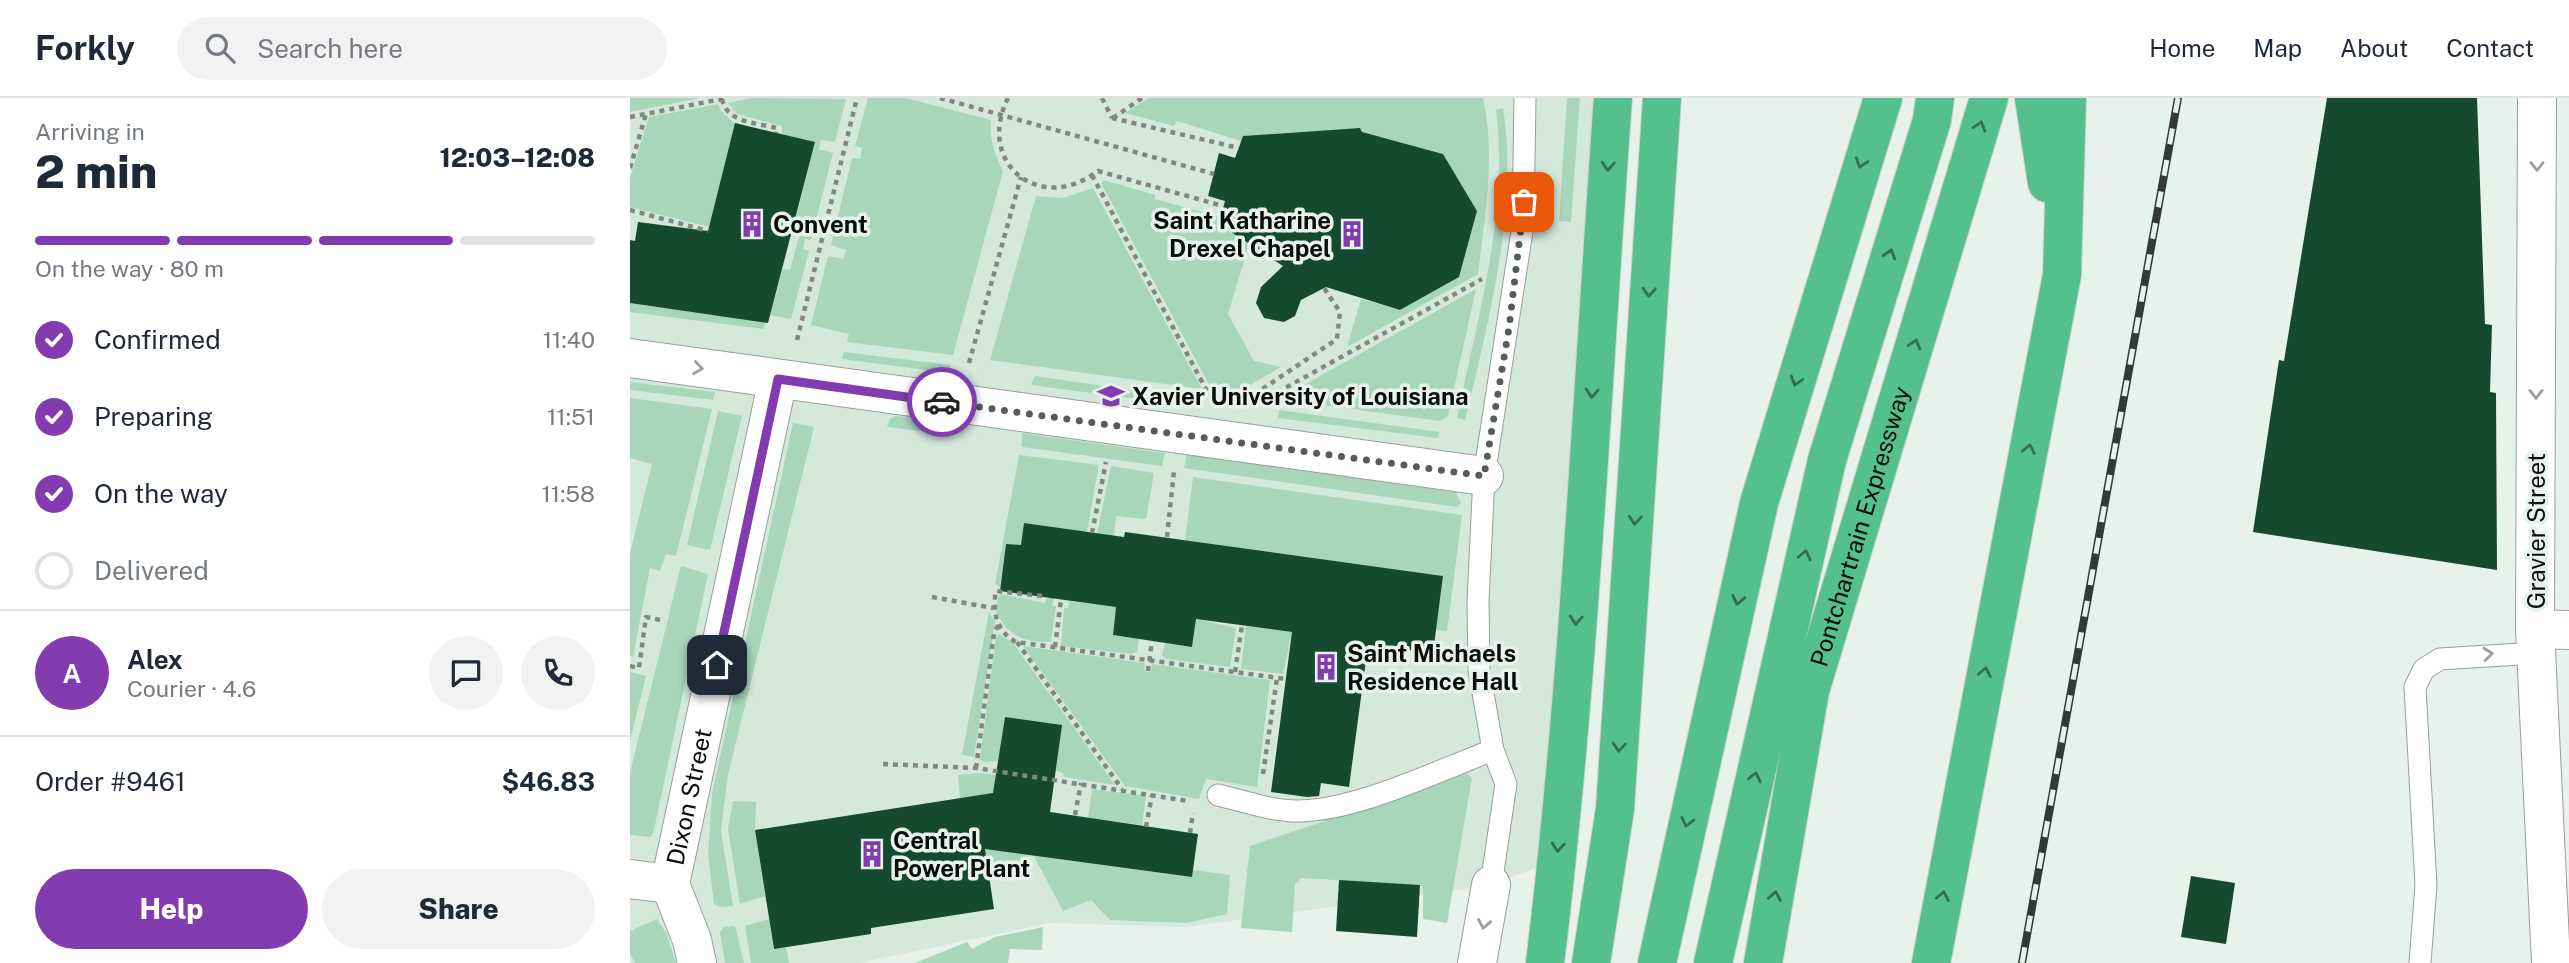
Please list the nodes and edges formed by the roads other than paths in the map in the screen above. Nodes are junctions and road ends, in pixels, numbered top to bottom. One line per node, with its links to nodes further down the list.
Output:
1 (1525, 98): 13 (lane)
2 (1613, 98): 22 (highway, one-way to 22)
3 (1661, 98): 23 (highway, one-way to 23)
4 (1883, 98): 24 (highway, one-way to 24)
5 (1935, 98): 25 (highway, one-way to 5)
6 (1989, 98): 26 (highway, Pontchartrain Expressway, one-way to 6)
7 (2034, 98): 10 (highway)
8 (2067, 98): 10 (highway)
9 (2537, 98): 14 (street, Gravier Street, one-way to 14)
10 (2062, 275): 27 (highway, one-way to 10)
11 (630, 358): 12 (street, one-way to 12)
12 (778, 379): 13 (street); 18 (street, Dixon Street)
13 (1484, 476): 15 (lane)
14 (2547, 637): 28 (lane, one-way to 14); 29 (street, Gravier Street)
15 (1493, 750): 16 (lane); 19 (lane)
16 (1218, 795)
17 (630, 879): 18 (street)
18 (670, 884): 20 (street, Dixon Street)
19 (1491, 884): 21 (street, one-way to 21)
20 (697, 963)
21 (1477, 963)
22 (1545, 963)
23 (1591, 963)
24 (1657, 963)
25 (1713, 963)
26 (1763, 963)
27 (1931, 963)
28 (2420, 963)
29 (2550, 963)

